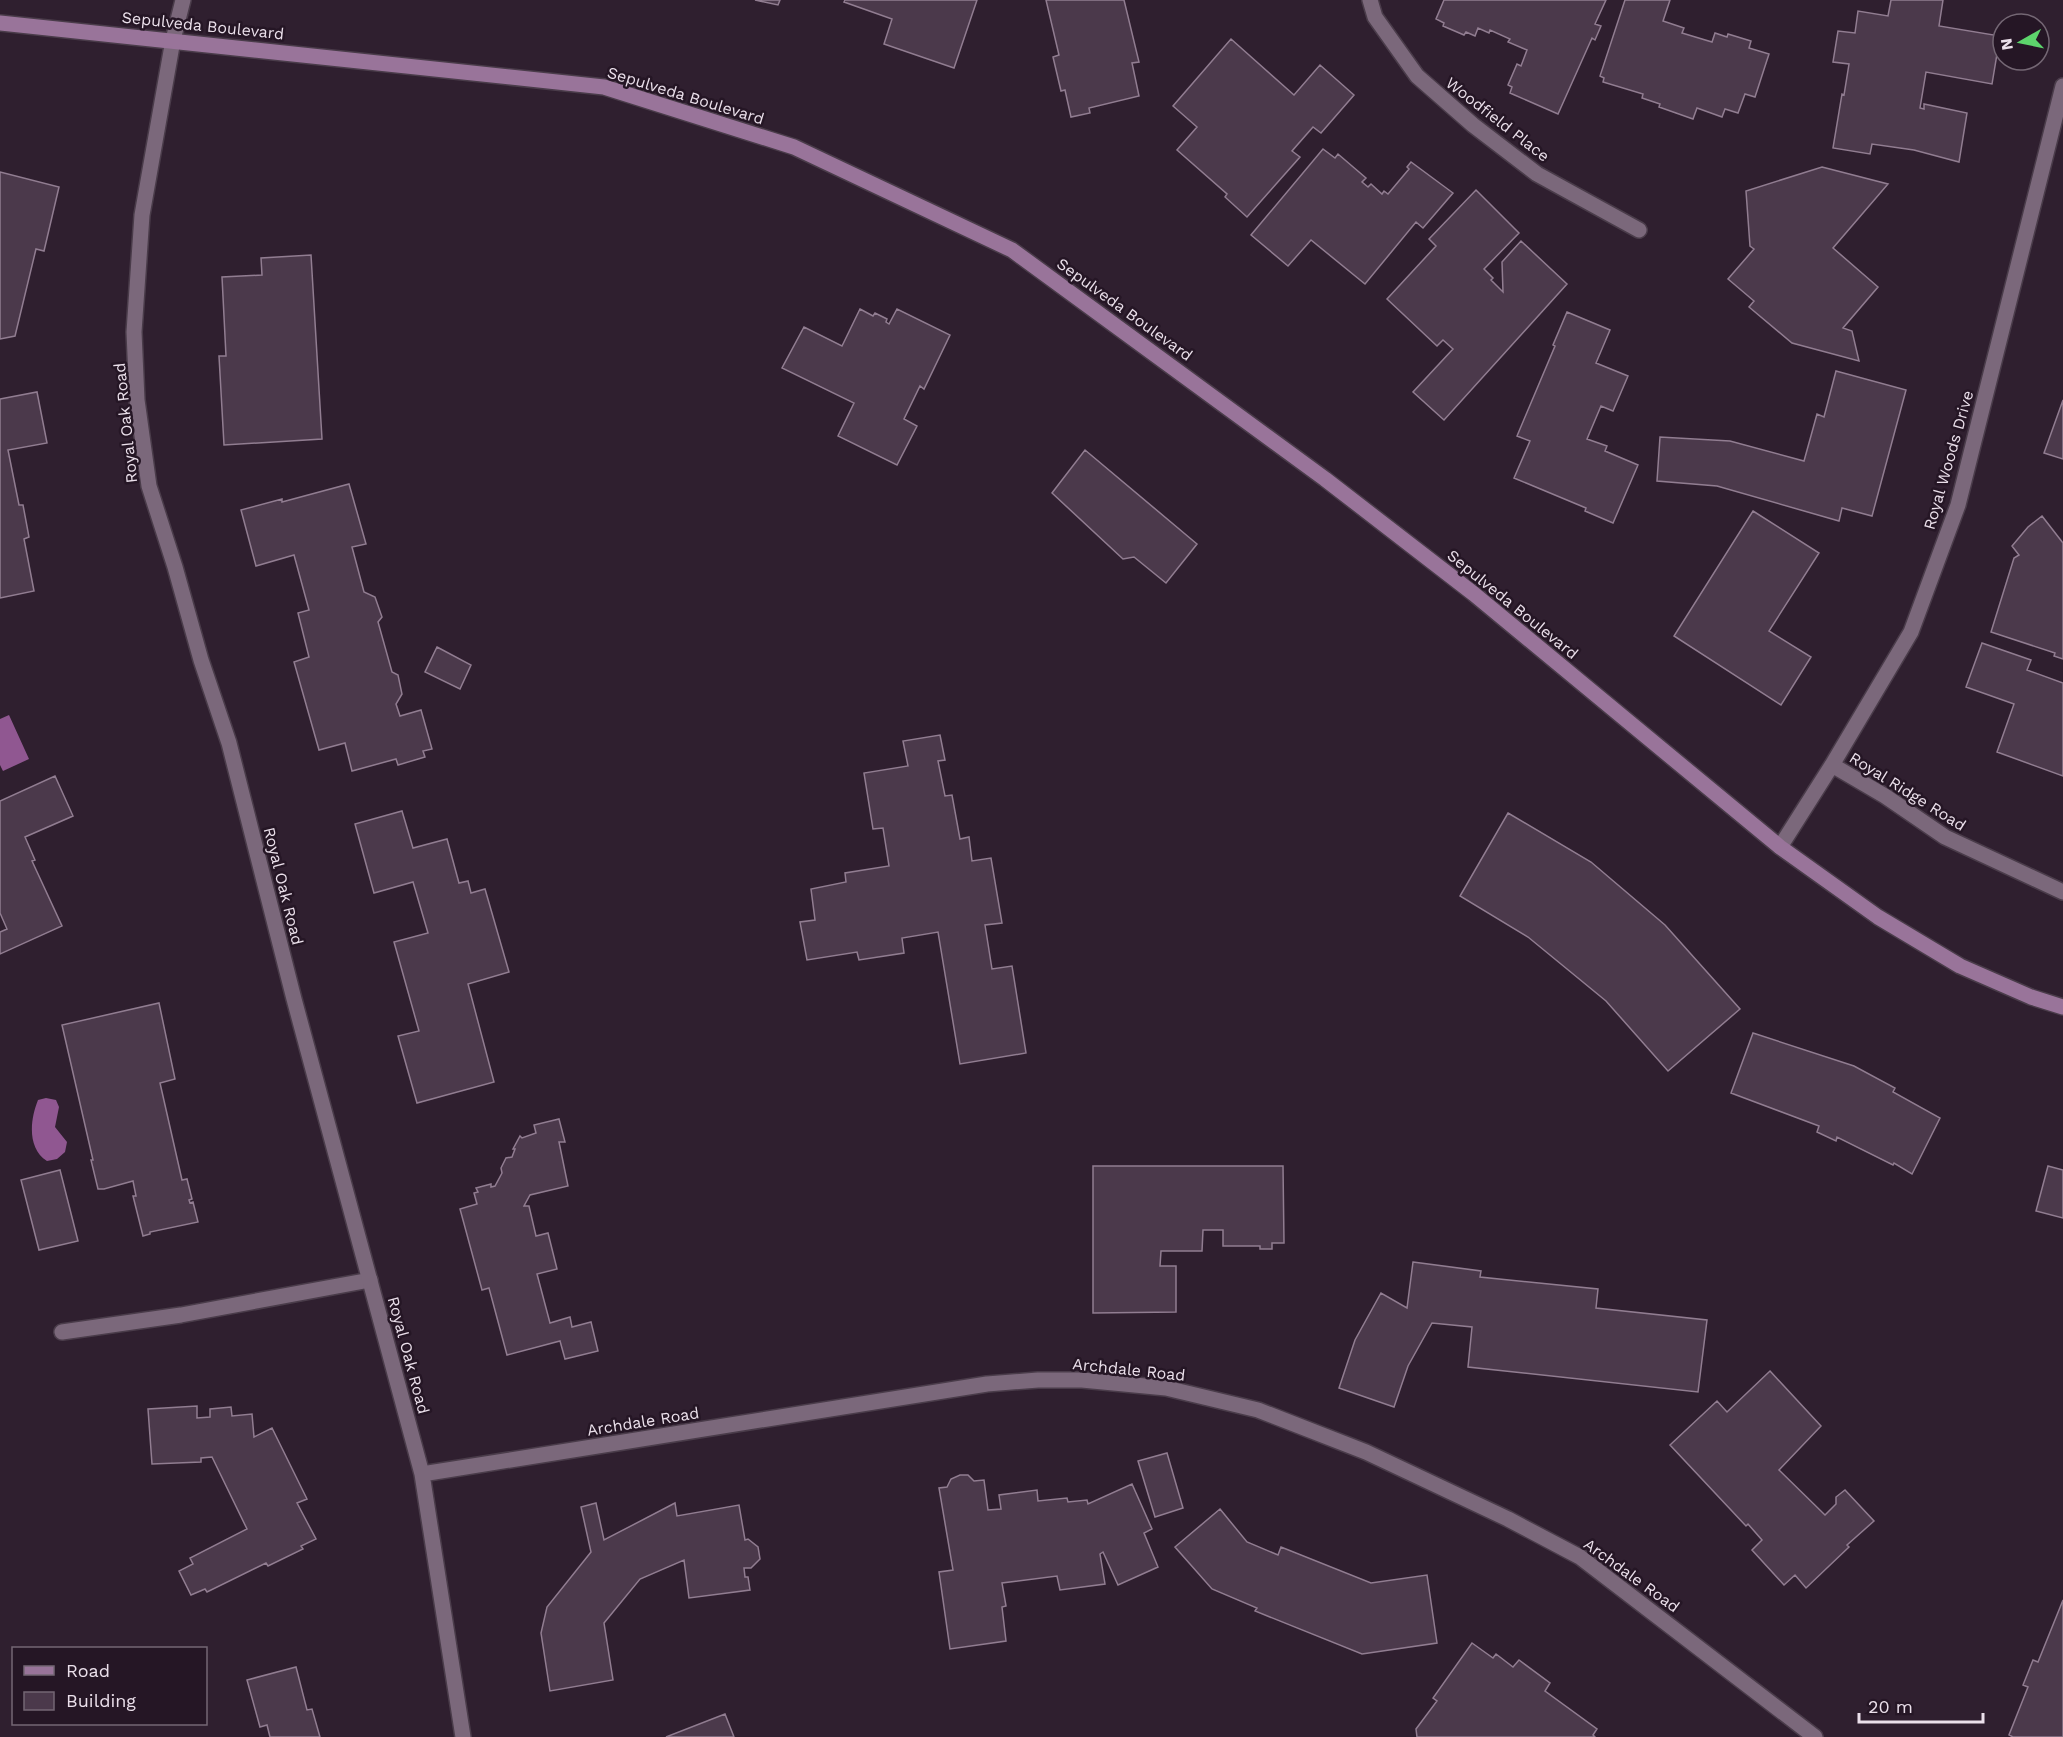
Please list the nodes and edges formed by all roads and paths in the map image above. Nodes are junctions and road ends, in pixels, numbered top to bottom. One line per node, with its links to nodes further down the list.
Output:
1 (183, 0): 4 (street, Royal Oak Road)
2 (1370, 0): 6 (street, Woodfield Place)
3 (0, 23): 4 (main road, Sepulveda Boulevard)
4 (173, 40): 8 (main road, Sepulveda Boulevard); 11 (street, Royal Oak Road)
5 (2063, 86): 7 (street, Royal Woods Drive)
6 (1639, 230)
7 (1832, 765): 8 (street, Royal Woods Drive); 9 (street, Royal Ridge Road)
8 (1780, 847): 10 (main road, Sepulveda Boulevard)
9 (2063, 892)
10 (2063, 1007)
11 (370, 1280): 12 (street); 13 (street, Royal Oak Road)
12 (62, 1332)
13 (422, 1474): 14 (street, Royal Oak Road); 15 (street, Archdale Road)
14 (463, 1737)
15 (1815, 1737)

